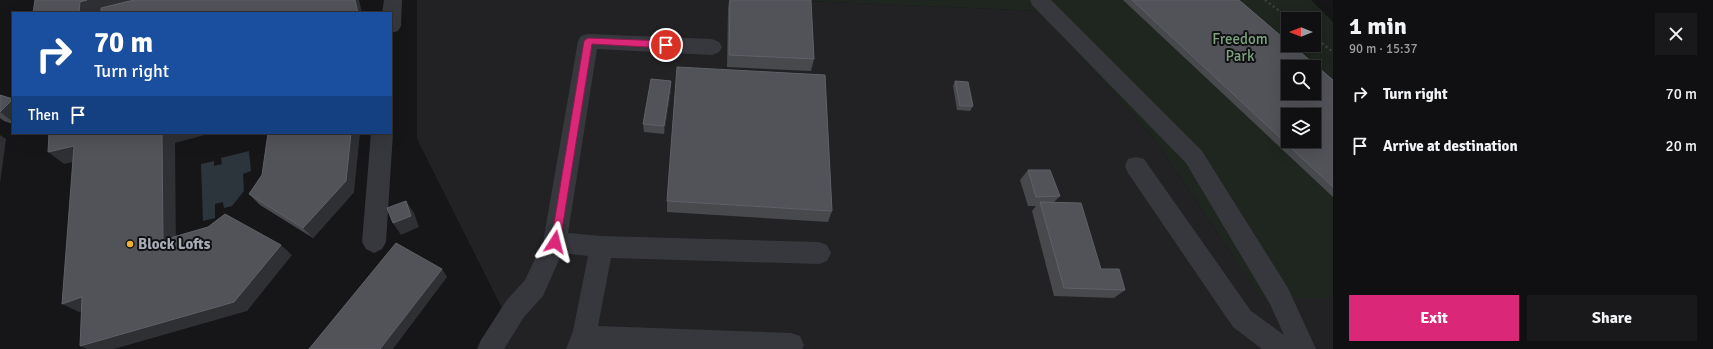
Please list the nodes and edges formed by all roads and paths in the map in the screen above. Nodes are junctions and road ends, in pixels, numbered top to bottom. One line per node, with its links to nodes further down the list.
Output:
1 (393, 0): 5 (street)
2 (1039, 0): 19 (street)
3 (1265, 0): 4 (path)
4 (1281, 12)
5 (392, 13)
6 (1321, 43): 8 (path)
7 (712, 47): 12 (street)
8 (1333, 52)
9 (382, 134): 11 (street)
10 (1136, 166): 18 (street)
11 (374, 242)
12 (555, 242): 13 (street); 17 (street)
13 (601, 247): 14 (street); 15 (street)
14 (819, 253)
15 (580, 343): 16 (street)
16 (792, 345)
17 (490, 349)
18 (1282, 349)
19 (1303, 349)

